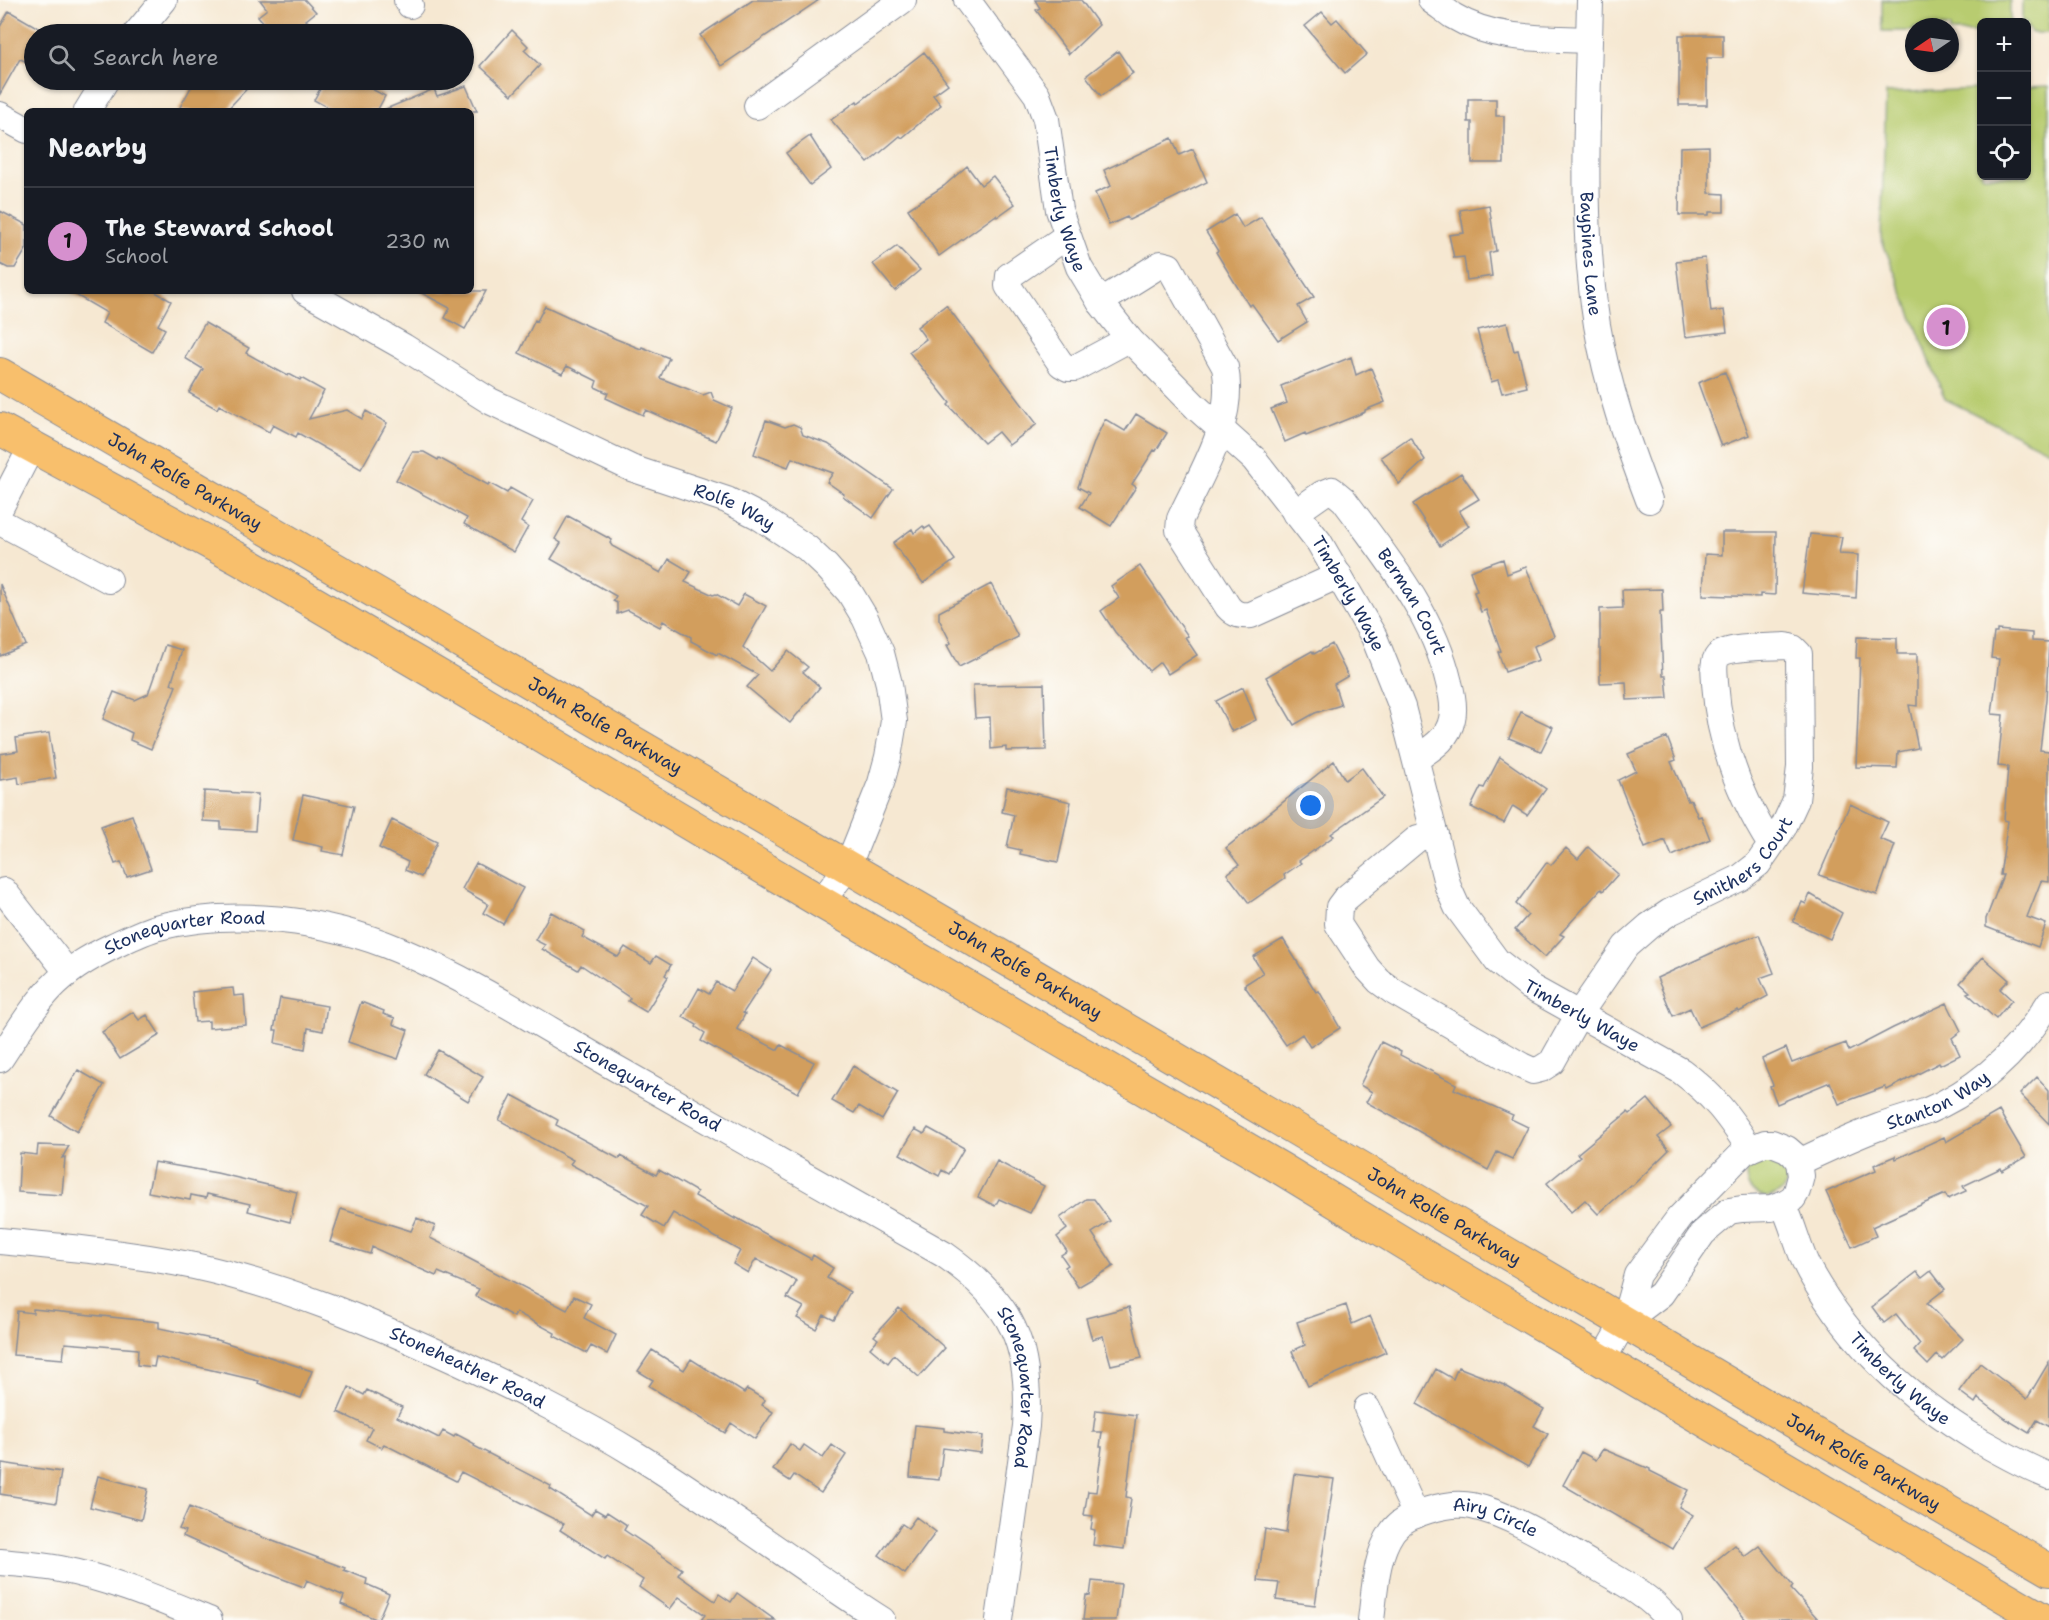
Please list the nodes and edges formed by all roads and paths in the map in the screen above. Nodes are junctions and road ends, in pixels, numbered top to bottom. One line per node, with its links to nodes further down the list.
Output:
1 (164, 0): 6 (street)
2 (903, 0): 9 (street)
3 (967, 0): 13 (street, Timberly Waye)
4 (1431, 0): 7 (street)
5 (1590, 0): 7 (street, Baypines Lane)
6 (144, 24)
7 (1589, 40): 21 (street, Baypines Lane)
8 (100, 90): 10 (street)
9 (757, 106)
10 (89, 108)
11 (0, 115): 12 (street)
12 (24, 128)
13 (1067, 236): 15 (street, Timberly Waye); 16 (street)
14 (310, 294): 30 (street, Rolfe Way)
15 (1100, 302): 16 (street, Timberly Waye); 19 (street)
16 (1129, 339): 19 (street, Timberly Waye)
17 (0, 374): 30 (main road, John Rolfe Parkway)
18 (0, 429): 20 (main road)
19 (1221, 430): 23 (street, Timberly Waye); 25 (street)
20 (32, 446): 22 (street); 32 (main road)
21 (1649, 500)
22 (0, 508)
23 (1295, 513): 25 (street, Timberly Waye); 27 (street, Berman Court)
24 (0, 522): 26 (street)
25 (1339, 575): 27 (street, Timberly Waye)
26 (109, 580)
27 (1416, 759): 28 (street, Timberly Waye)
28 (1435, 835): 35 (street, Timberly Waye); 35 (street, Smithers Court)
29 (1771, 845): 29 (street, Smithers Court); 35 (street, Smithers Court)
30 (847, 868): 32 (street, Rolfe Way); 41 (main road, John Rolfe Parkway)
31 (1, 891): 33 (street)
32 (821, 902): 42 (main road)
33 (68, 974): 36 (street, Stonequarter Road); 50 (street, Stonequarter Road)
34 (2049, 1003): 38 (street, Stanton Way)
35 (1579, 1014): 37 (street, Timberly Waye)
36 (0, 1059)
37 (1749, 1149): 38 (street); 41 (street)
38 (1799, 1162): 39 (street)
39 (1783, 1204): 41 (street); 44 (street, Timberly Waye)
40 (0, 1241): 49 (street, Stoneheather Road)
41 (1624, 1322): 42 (street); 47 (main road, John Rolfe Parkway)
42 (1603, 1359): 53 (main road)
43 (1367, 1408): 45 (street)
44 (2049, 1476)
45 (1416, 1515): 51 (street, Airy Circle); 52 (street, Airy Circle)
46 (0, 1562): 48 (street)
47 (2049, 1570)
48 (209, 1620)
49 (882, 1620)
50 (999, 1620)
51 (1371, 1620)
52 (1669, 1620)
53 (2044, 1620)

